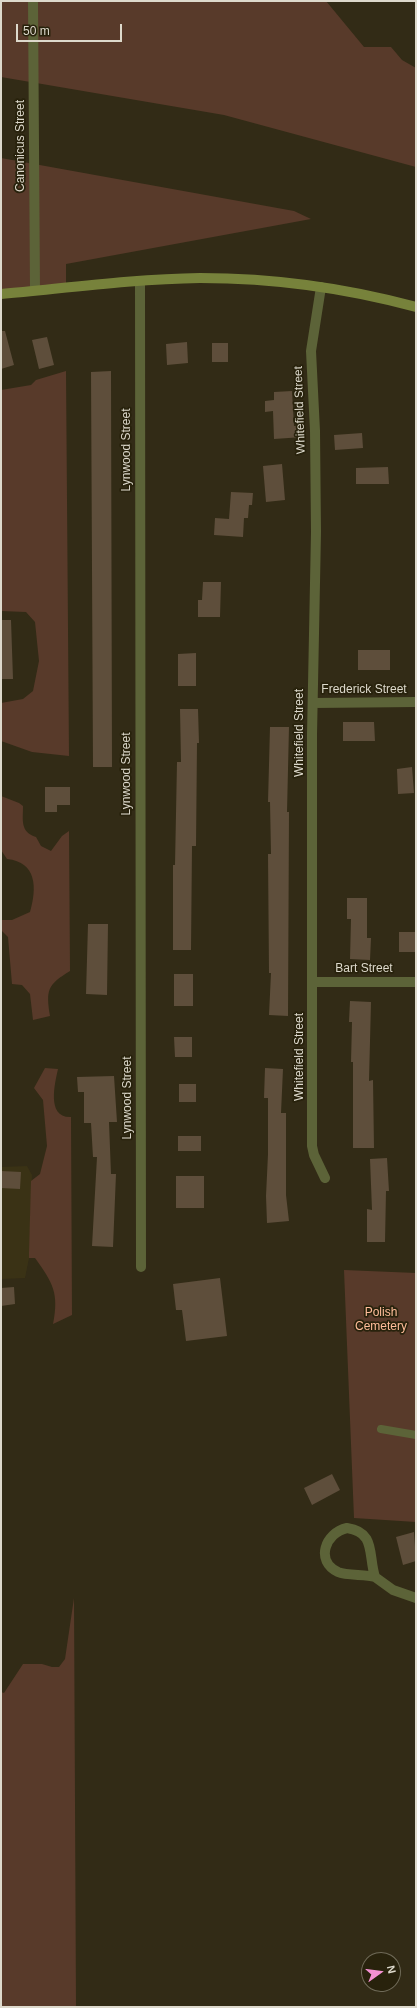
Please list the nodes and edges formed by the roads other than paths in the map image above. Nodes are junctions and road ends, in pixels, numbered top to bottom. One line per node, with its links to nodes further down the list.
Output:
1 (34, 1): 4 (street, Canonicus Street)
2 (140, 281): 3 (main road); 4 (main road); 12 (street, Lynwood Street)
3 (321, 287): 6 (main road); 8 (street, Whitefield Street)
4 (35, 290): 5 (main road)
5 (1, 294)
6 (416, 307)
7 (416, 702): 8 (street, Frederick Street)
8 (313, 703): 9 (street, Whitefield Street)
9 (313, 982): 10 (street, Bart Street); 11 (street, Whitefield Street)
10 (416, 982)
11 (325, 1178)
12 (141, 1267)
13 (381, 1429): 14 (lane)
14 (416, 1435)
15 (375, 1577): 15 (street); 16 (street)
16 (416, 1598)

